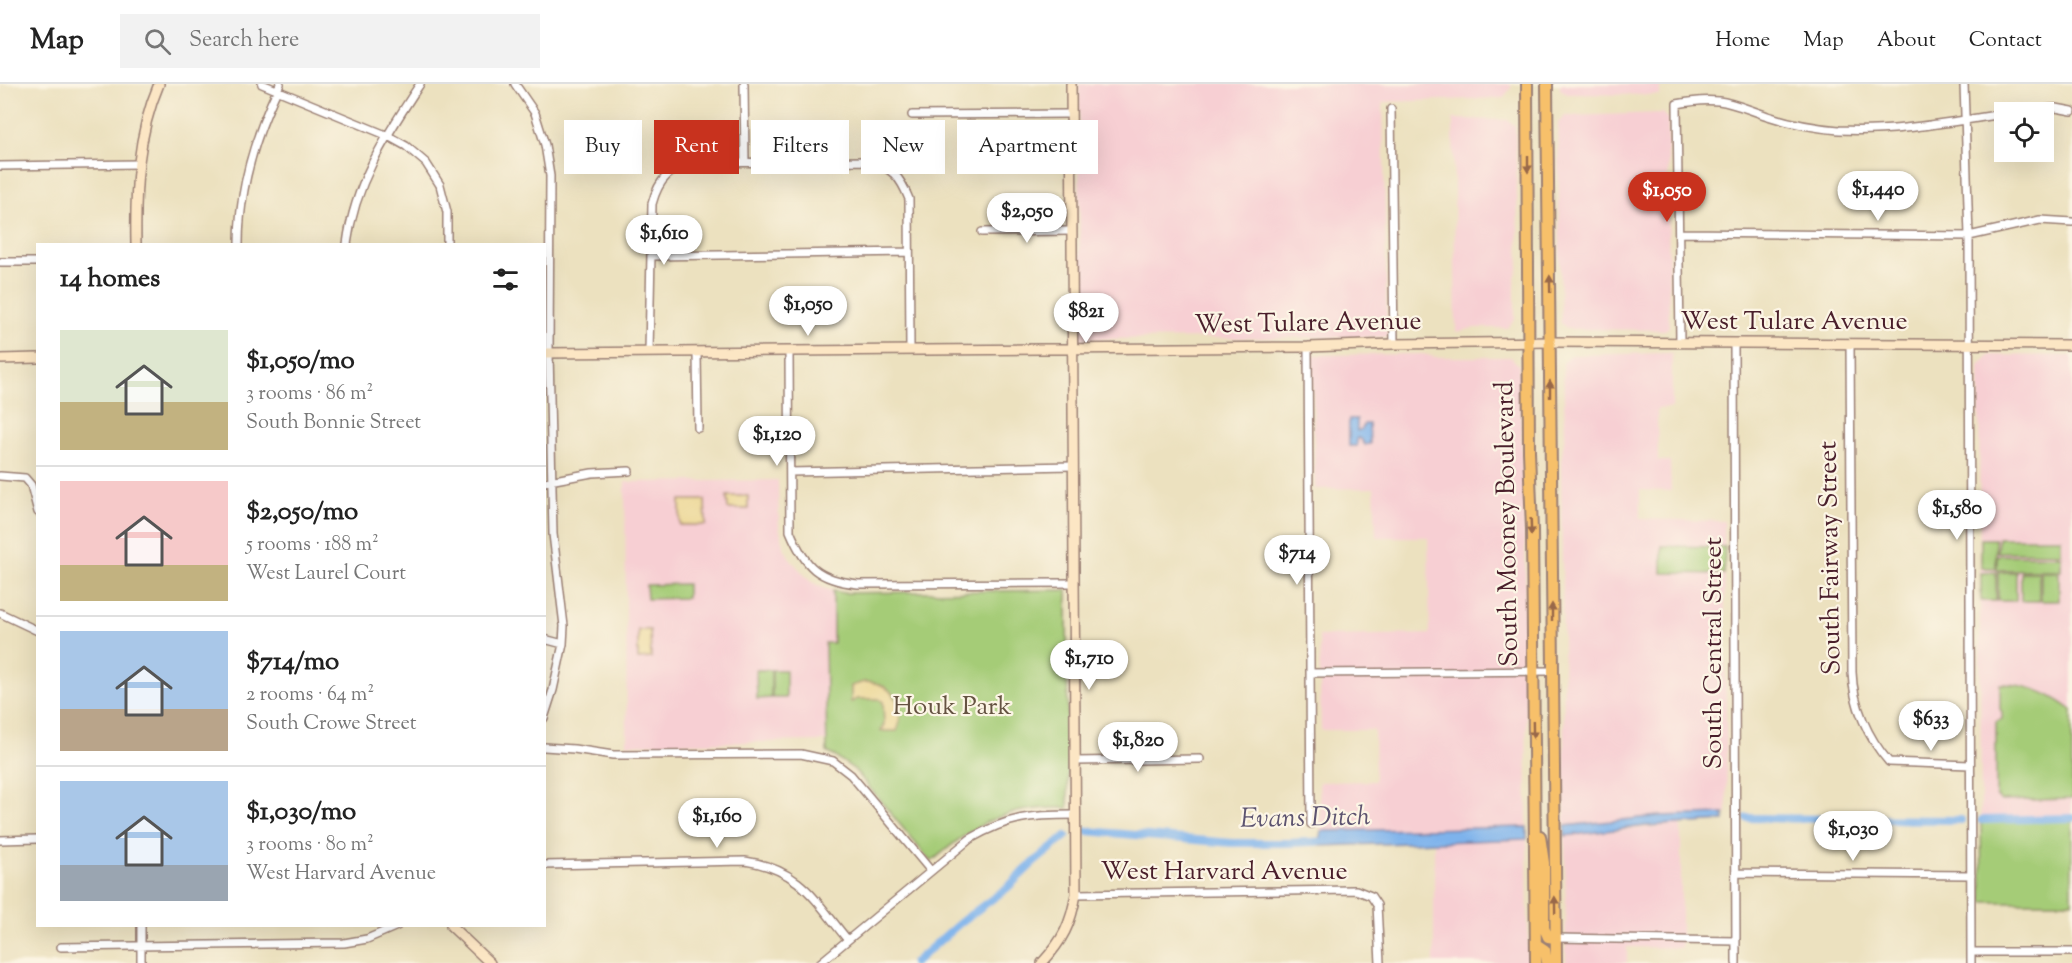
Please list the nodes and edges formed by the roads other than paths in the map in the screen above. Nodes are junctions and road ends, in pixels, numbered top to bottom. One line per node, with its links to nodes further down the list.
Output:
1 (159, 84): 21 (street)
2 (262, 84): 11 (street)
3 (420, 84): 19 (street)
4 (515, 84): 50 (street)
5 (744, 84): 20 (street)
6 (1071, 84): 15 (street)
7 (1527, 84): 37 (main road, South Mooney Boulevard, one-way to 37)
8 (1547, 84): 36 (main road, South Mooney Boulevard, one-way to 8)
9 (1964, 84): 18 (street)
10 (1969, 84): 18 (street)
11 (279, 87): 19 (street); 29 (street)
12 (2054, 108): 14 (street)
13 (1391, 109): 40 (street)
14 (2072, 111)
15 (1071, 114): 16 (street); 24 (street)
16 (912, 115)
17 (1994, 116): 18 (street)
18 (1965, 120): 26 (street); 27 (street)
19 (386, 135): 30 (street); 31 (street)
20 (744, 162): 32 (street); 33 (street)
21 (139, 164): 22 (street); 28 (street)
22 (0, 166)
23 (2072, 222): 27 (street)
24 (1071, 231): 25 (street); 45 (street)
25 (982, 232)
26 (1680, 233): 27 (street); 38 (street)
27 (1969, 236): 42 (street)
28 (136, 243)
29 (239, 243)
30 (347, 243)
31 (447, 243)
32 (909, 252): 33 (street); 46 (street)
33 (652, 256): 48 (street)
34 (0, 262): 35 (street)
35 (36, 262)
36 (1550, 342): 37 (street, West Tulare Avenue); 38 (street, West Tulare Avenue); 66 (main road, South Mooney Boulevard, one-way to 36)
37 (1528, 343): 40 (street, West Tulare Avenue); 65 (main road, South Mooney Boulevard, one-way to 65)
38 (1680, 343): 39 (street, West Tulare Avenue)
39 (1734, 343): 41 (street, West Tulare Avenue); 80 (street, South Central Street)
40 (1394, 344): 44 (street, West Tulare Avenue)
41 (1850, 344): 42 (street, West Tulare Avenue); 72 (street, South Fairway Street)
42 (1968, 344): 43 (street, West Tulare Avenue); 72 (street)
43 (2072, 345)
44 (1308, 347): 45 (street, West Tulare Avenue); 67 (street)
45 (1072, 348): 46 (street, West Tulare Avenue); 54 (street)
46 (910, 350): 47 (street, West Tulare Avenue)
47 (789, 351): 49 (street, West Tulare Avenue); 56 (street)
48 (649, 352): 49 (street, West Tulare Avenue); 50 (street, West Tulare Avenue)
49 (697, 352): 53 (street)
50 (547, 353): 58 (street)
51 (36, 358): 52 (street)
52 (0, 359)
53 (698, 428)
54 (1073, 466): 56 (street); 60 (street)
55 (629, 471): 58 (street)
56 (790, 472): 60 (street)
57 (0, 476): 59 (street)
58 (548, 482): 64 (street)
59 (36, 504)
60 (1074, 583): 71 (street)
61 (0, 613): 62 (street)
62 (36, 630)
63 (546, 640): 64 (street)
64 (563, 644): 68 (street)
65 (1533, 671): 66 (street); 67 (street); 73 (main road, South Mooney Boulevard, one-way to 73)
66 (1553, 671): 86 (main road, South Mooney Boulevard, one-way to 66)
67 (1310, 673): 75 (street)
68 (546, 712)
69 (546, 747): 79 (street)
70 (1200, 759): 71 (street)
71 (1076, 761): 74 (street)
72 (1970, 765): 81 (street)
73 (1534, 791): 86 (main road); 89 (main road, South Mooney Boulevard)
74 (1076, 815): 79 (street); 82 (street)
75 (1311, 824)
76 (36, 839): 77 (street)
77 (0, 840)
78 (546, 865): 87 (street)
79 (931, 871): 87 (street)
80 (1736, 873): 81 (street); 88 (street, South Central Street)
81 (1971, 875): 92 (street)
82 (1076, 894): 97 (street); 98 (street, West Harvard Avenue)
83 (141, 927): 90 (street)
84 (395, 927): 90 (street)
85 (452, 927): 95 (street)
86 (1555, 938): 88 (street); 101 (main road, South Mooney Boulevard)
87 (847, 939): 96 (street)
88 (1736, 941): 102 (street, South Central Street)
89 (1536, 944): 99 (main road, South Mooney Boulevard); 100 (main road)
90 (141, 946): 91 (street); 94 (street)
91 (61, 947)
92 (1971, 952): 93 (street); 103 (street)
93 (2072, 952)
94 (141, 963)
95 (490, 963)
96 (820, 963)
97 (1042, 963)
98 (1380, 963)
99 (1536, 963)
100 (1547, 963)
101 (1556, 963)
102 (1736, 963)
103 (1971, 963)

